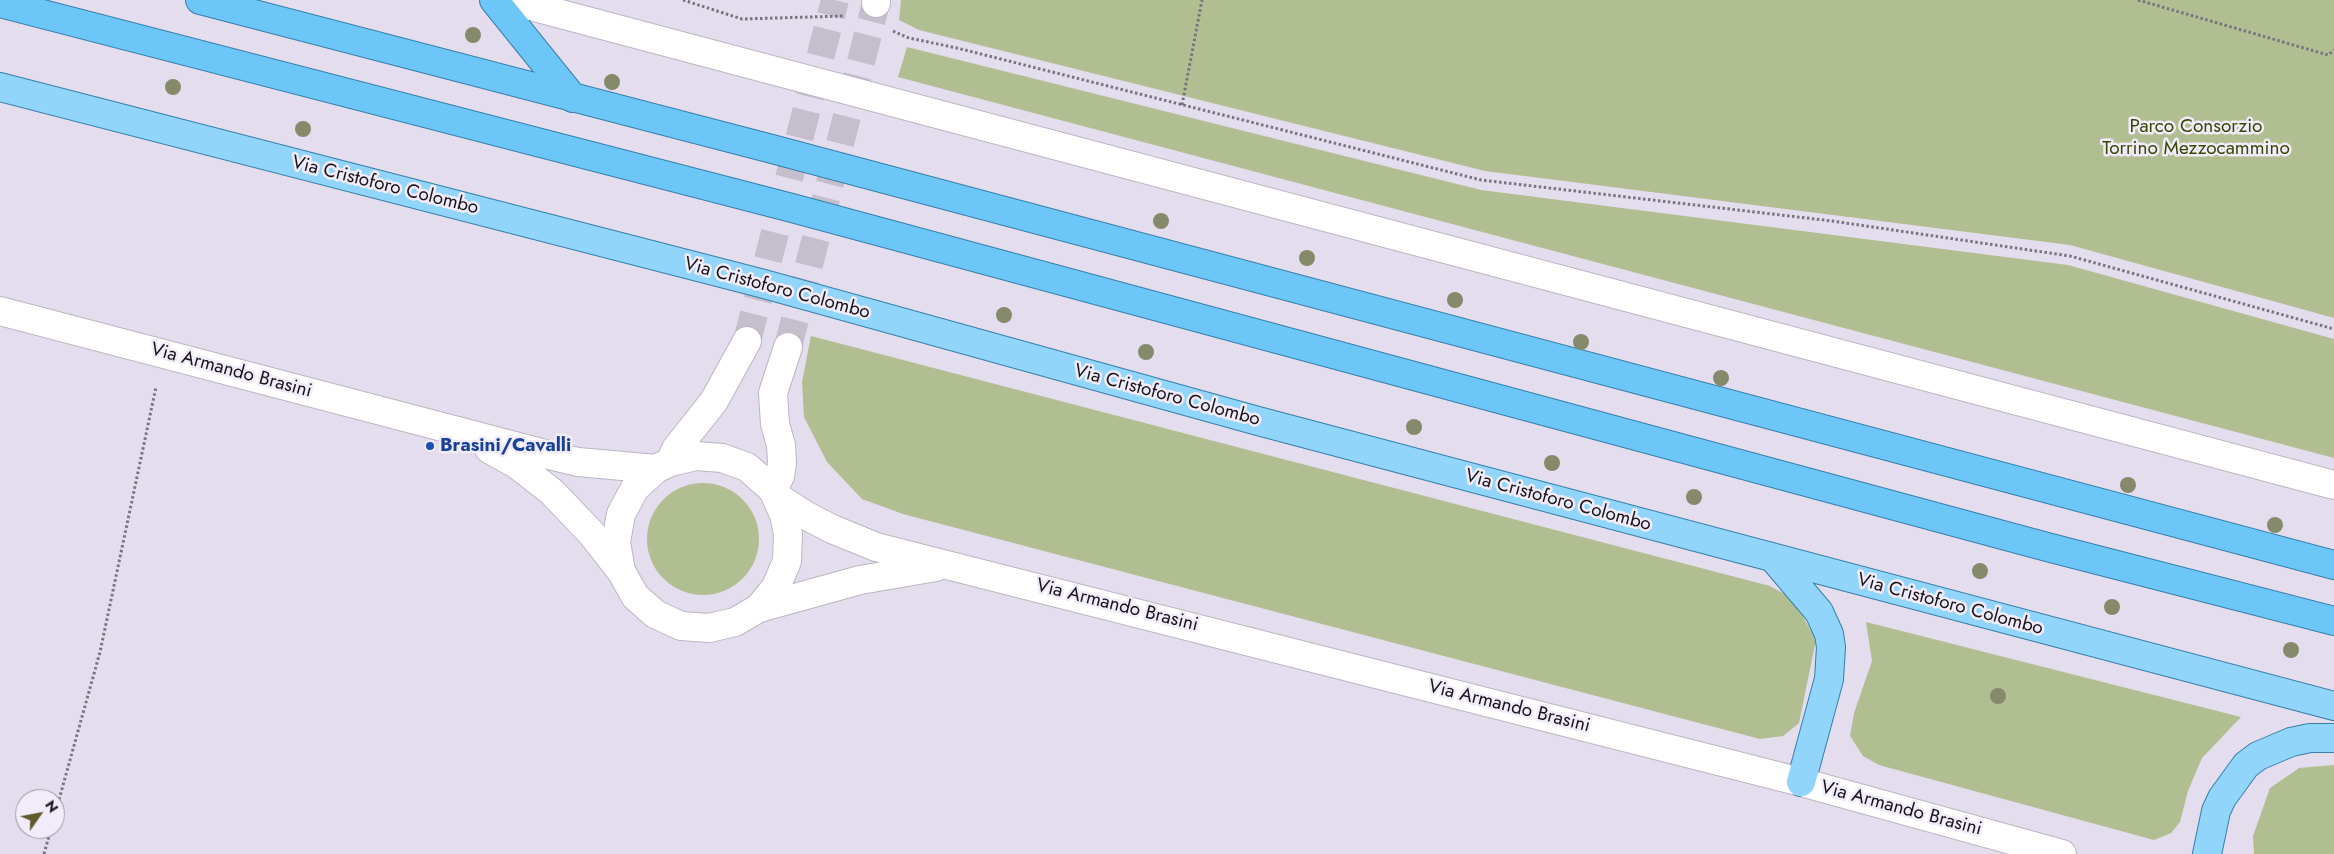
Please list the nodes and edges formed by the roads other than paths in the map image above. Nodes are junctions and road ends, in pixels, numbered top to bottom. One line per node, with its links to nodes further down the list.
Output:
1 (200, 0): 6 (highway)
2 (494, 0): 6 (highway)
3 (508, 0): 12 (street)
4 (0, 3): 19 (highway)
5 (0, 87): 14 (main road, Via Cristoforo Colombo)
6 (573, 98): 16 (highway)
7 (0, 311): 10 (street, Via Armando Brasini)
8 (747, 341): 11 (street)
9 (788, 346): 13 (street)
10 (462, 433): 11 (street, Via Armando Brasini); 17 (street, Via Armando Brasini)
11 (663, 465): 13 (street, Via Armando Brasini); 17 (street, Via Armando Brasini)
12 (2334, 485)
13 (774, 493): 15 (street, Via Armando Brasini); 18 (street, Via Armando Brasini)
14 (1774, 559): 20 (main road, Via Cristoforo Colombo); 22 (main road)
15 (955, 565): 18 (street, Via Armando Brasini); 22 (street, Via Armando Brasini)
16 (2334, 565)
17 (621, 571): 18 (street, Via Armando Brasini)
18 (759, 608)
19 (2334, 621)
20 (2334, 706)
21 (2334, 738): 24 (main road)
22 (1802, 782): 23 (street, Via Armando Brasini)
23 (2062, 854)
24 (2207, 854)

